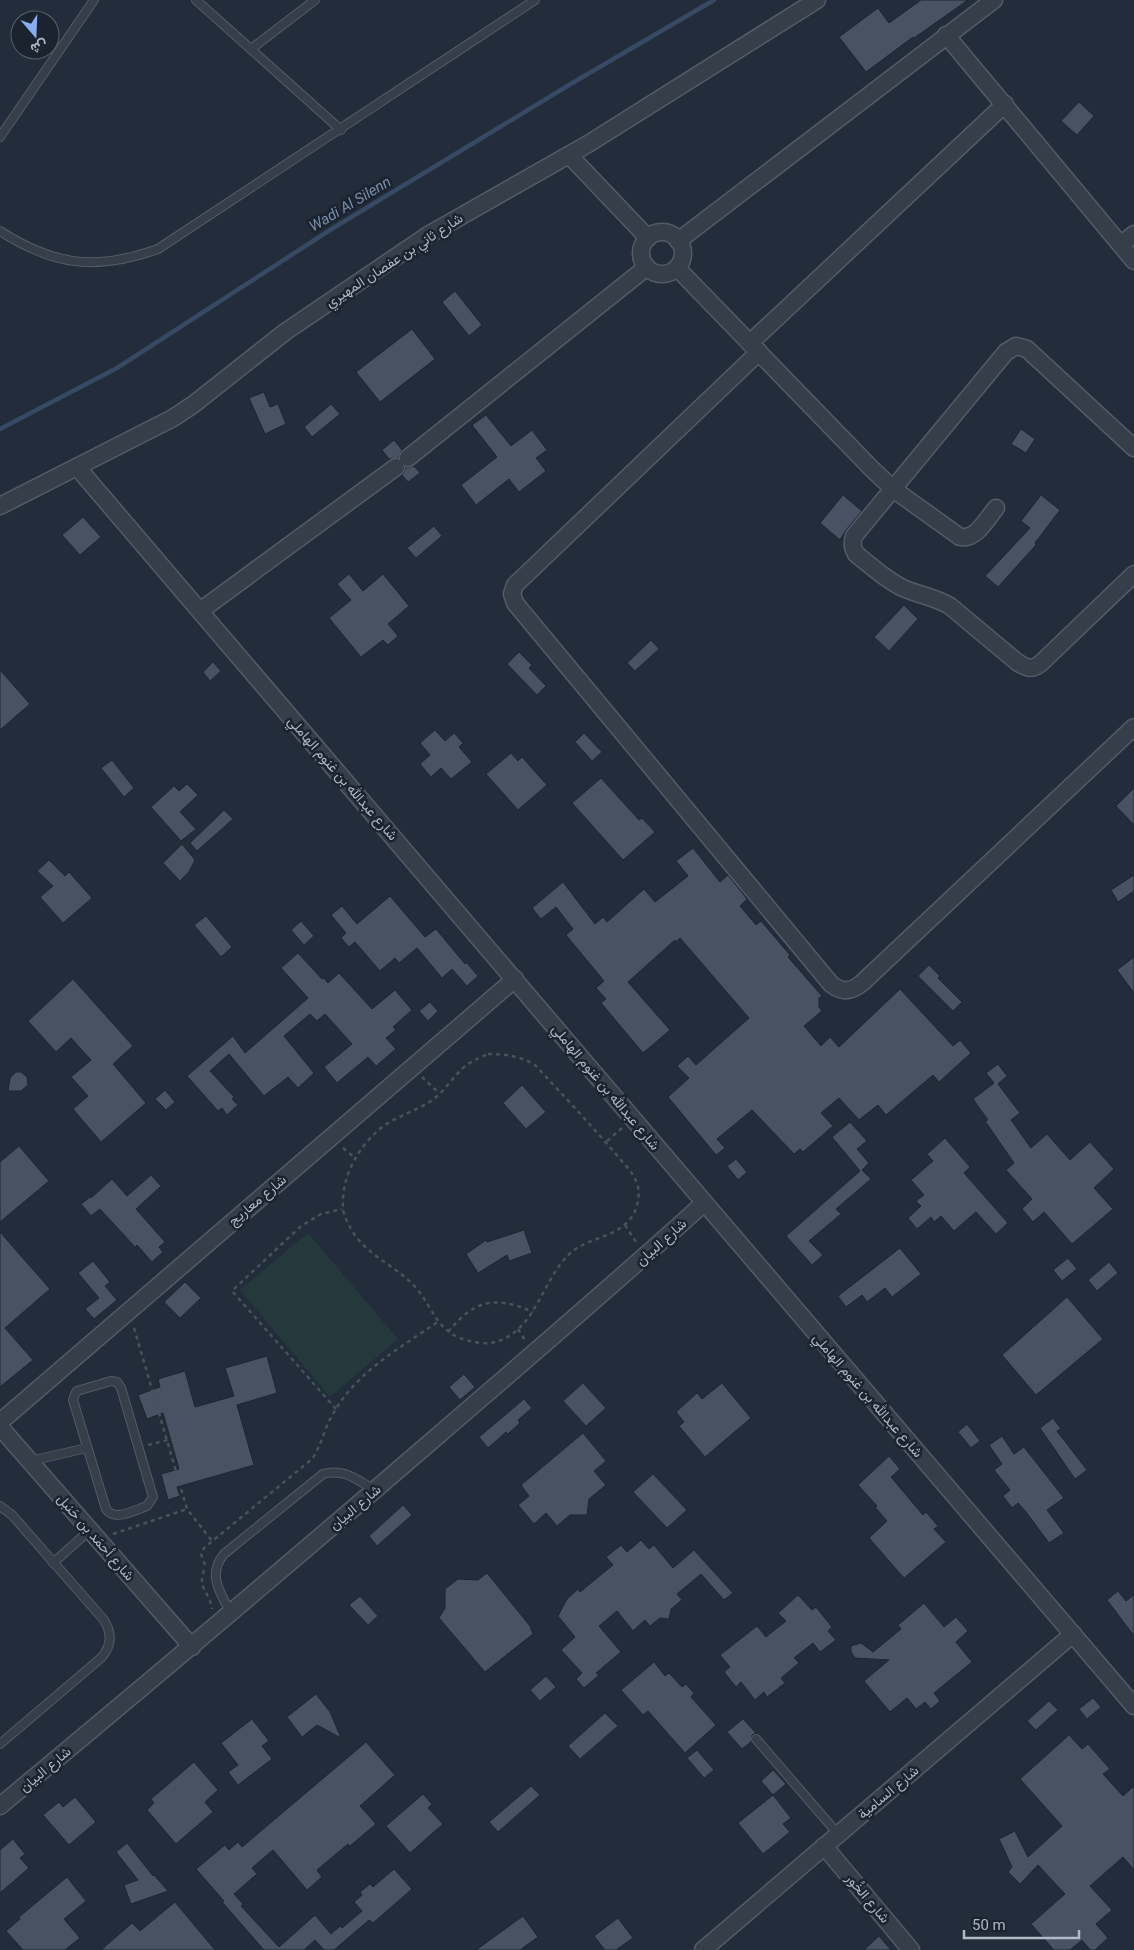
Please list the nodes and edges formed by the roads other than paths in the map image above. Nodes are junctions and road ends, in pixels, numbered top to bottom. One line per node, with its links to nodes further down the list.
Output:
1 (94, 0): 11 (lane)
2 (196, 0): 8 (lane)
3 (315, 0): 8 (lane)
4 (535, 0): 10 (lane)
5 (817, 0): 12 (street, شارع ثاني بن عفصان المهيري)
6 (994, 0): 7 (street)
7 (946, 35): 9 (street); 16 (street)
8 (251, 49): 10 (lane)
9 (1005, 104): 17 (street); 21 (street)
10 (341, 130): 13 (lane)
11 (0, 137)
12 (569, 155): 15 (street); 23 (street, شارع ثاني بن عفصان المهيري)
13 (0, 231)
14 (1134, 234): 17 (street)
15 (648, 238): 16 (street); 19 (street)
16 (678, 241): 20 (street)
17 (1121, 245): 18 (street)
18 (1134, 261)
19 (646, 267): 20 (street); 28 (street)
20 (677, 268): 21 (street)
21 (755, 347): 24 (street); 29 (street)
22 (1134, 448): 24 (street)
23 (77, 467): 25 (street, شارع ثاني بن عفصان المهيري); 28 (street, شارع عبدالله بن غنوم الهاملي)
24 (893, 488): 26 (street); 27 (street)
25 (0, 506)
26 (996, 508)
27 (1134, 574)
28 (200, 611): 30 (street, شارع عبدالله بن غنوم الهاملي)
29 (1134, 727)
30 (514, 979): 31 (street, شارع عبدالله بن غنوم الهاملي); 32 (street, شارع معاريج)
31 (704, 1203): 36 (street, شارع البيان); 41 (street, شارع عبدالله بن غنوم الهاملي)
32 (0, 1422)
33 (0, 1427): 35 (street, شارع أحمَد بن حَنبل)
34 (87, 1448): 34 (lane); 35 (lane)
35 (30, 1461): 38 (street, شارع أحمَد بن حَنبل)
36 (375, 1490): 40 (street, شارع البيان); 40 (lane)
37 (0, 1506): 39 (lane)
38 (94, 1535): 39 (lane); 42 (street, شارع أحمَد بن حَنبل)
39 (53, 1563): 45 (lane)
40 (226, 1617): 42 (street, شارع البيان)
41 (1073, 1634): 43 (street, شارع عبدالله بن غنوم الهاملي); 47 (street, شارع السامية)
42 (192, 1647): 46 (street, شارع البيان)
43 (1134, 1706)
44 (756, 1739): 47 (lane)
45 (0, 1744)
46 (0, 1806)
47 (838, 1834): 48 (street, شارع السامية)
48 (824, 1846): 49 (street, شارع السامية); 50 (street, شارع الخُور)
49 (703, 1950)
50 (911, 1950)

